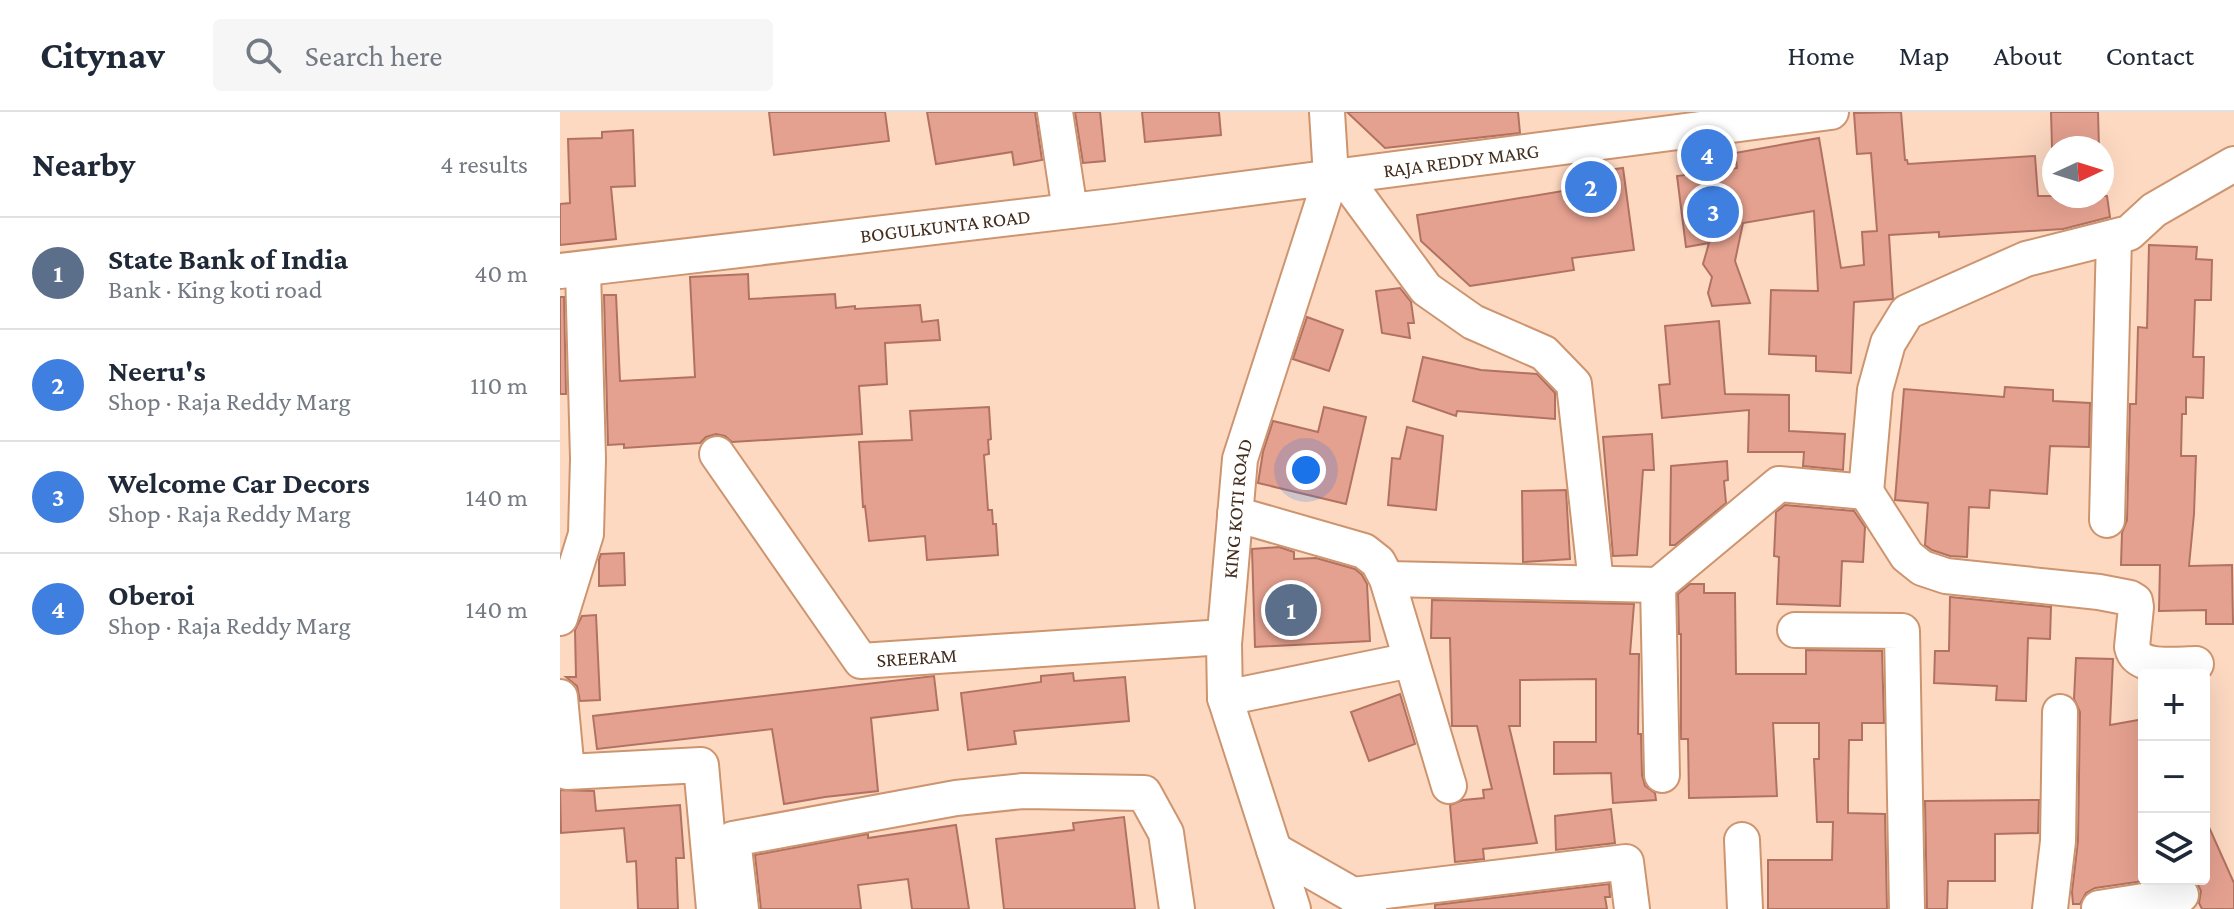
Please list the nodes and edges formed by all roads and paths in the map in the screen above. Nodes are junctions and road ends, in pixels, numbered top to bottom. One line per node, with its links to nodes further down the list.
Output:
1 (1055, 112): 7 (street)
2 (1327, 112): 6 (street, KING KOTI ROAD)
3 (1831, 112): 4 (street, RAJA REDDY MARG)
4 (1664, 123): 6 (street, RAJA REDDY MARG)
5 (2234, 164): 8 (street)
6 (1337, 177): 7 (street, BOGULKUNTA ROAD); 13 (street, KING KOTI ROAD); 16 (street)
7 (1070, 211): 9 (street, BOGULKUNTA ROAD)
8 (2114, 237): 12 (street); 14 (street)
9 (571, 270): 11 (street)
10 (717, 454): 20 (street, SREERAM)
11 (574, 459): 18 (street)
12 (1866, 492): 17 (street); 22 (street)
13 (1235, 514): 15 (street); 20 (street, KING KOTI ROAD)
14 (2107, 520)
15 (1387, 579): 16 (street); 21 (street)
16 (1596, 583): 17 (street)
17 (1658, 585): 26 (street)
18 (560, 618)
19 (1795, 630): 39 (street)
20 (1224, 637): 24 (street, KING KOTI ROAD)
21 (1411, 660): 24 (street); 27 (street)
22 (2196, 664)
23 (560, 697): 33 (street)
24 (1225, 698): 29 (street, KING KOTI ROAD)
25 (2060, 712): 40 (street)
26 (1662, 775)
27 (1449, 786)
28 (1742, 840): 38 (street)
29 (1274, 850): 31 (street); 36 (street, KING KOTI ROAD)
30 (2182, 894): 32 (street)
31 (1361, 902): 37 (street)
32 (2099, 908)
33 (714, 909)
34 (741, 909): 35 (street)
35 (1177, 909)
36 (1293, 909)
37 (1632, 909)
38 (1745, 909)
39 (1907, 909)
40 (2050, 909)

